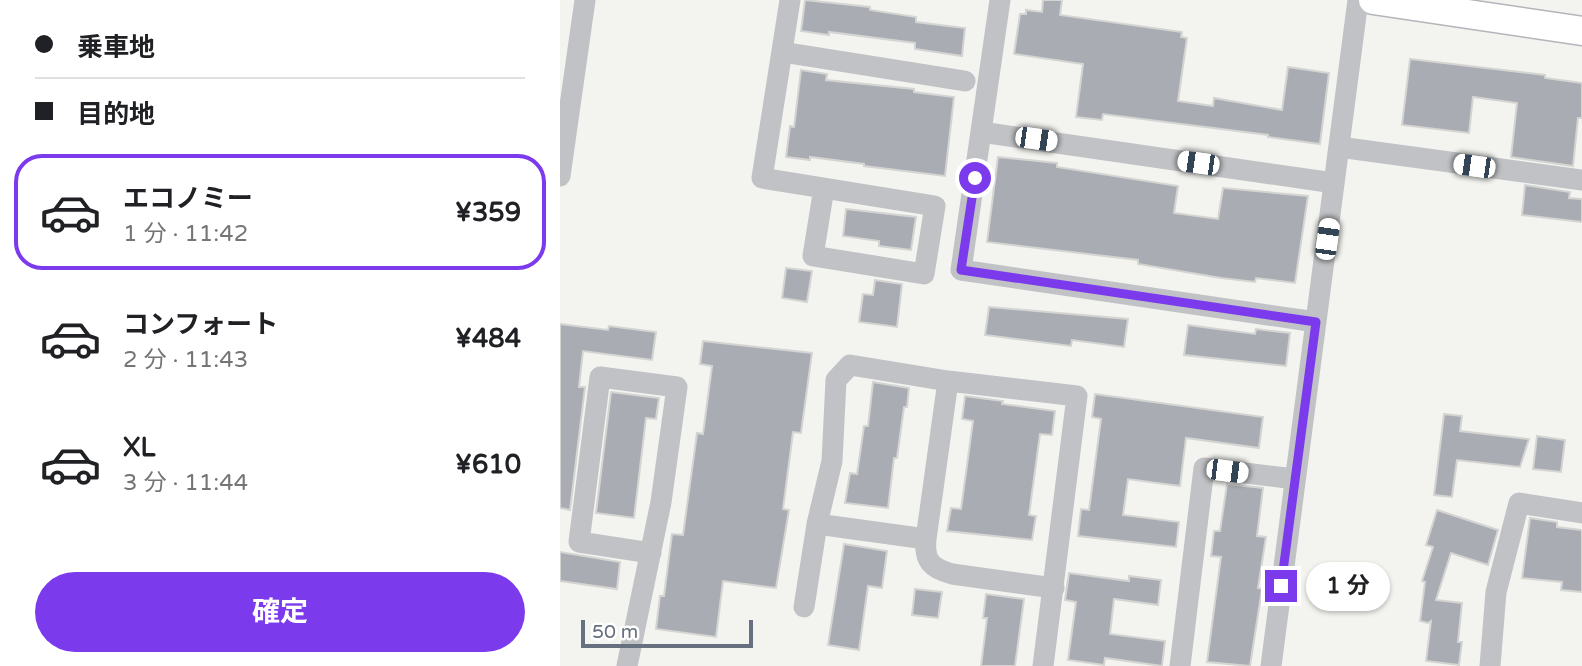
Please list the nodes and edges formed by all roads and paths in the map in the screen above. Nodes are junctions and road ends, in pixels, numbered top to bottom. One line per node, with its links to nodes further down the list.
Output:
1 (585, 0): 11 (street)
2 (790, 0): 7 (street)
3 (1000, 0): 9 (street)
4 (1358, 0): 10 (street)
5 (1373, 0): 6 (main road)
6 (1582, 31)
7 (782, 52): 8 (street); 14 (street)
8 (965, 81)
9 (981, 132): 13 (street); 15 (street)
10 (1339, 147): 12 (street); 13 (street)
11 (560, 177)
12 (1582, 180)
13 (1334, 183): 15 (street)
14 (824, 188): 14 (street)
15 (1316, 322): 17 (street)
16 (948, 381): 19 (street); 20 (street); 22 (street)
17 (1295, 479): 26 (street); 27 (street)
18 (1582, 513): 28 (street)
19 (817, 524): 20 (street); 23 (street)
20 (926, 539): 22 (street)
21 (651, 553): 21 (street); 24 (street)
22 (1054, 588): 25 (street)
23 (804, 607)
24 (627, 666)
25 (1043, 666)
26 (1180, 666)
27 (1271, 666)
28 (1490, 666)

